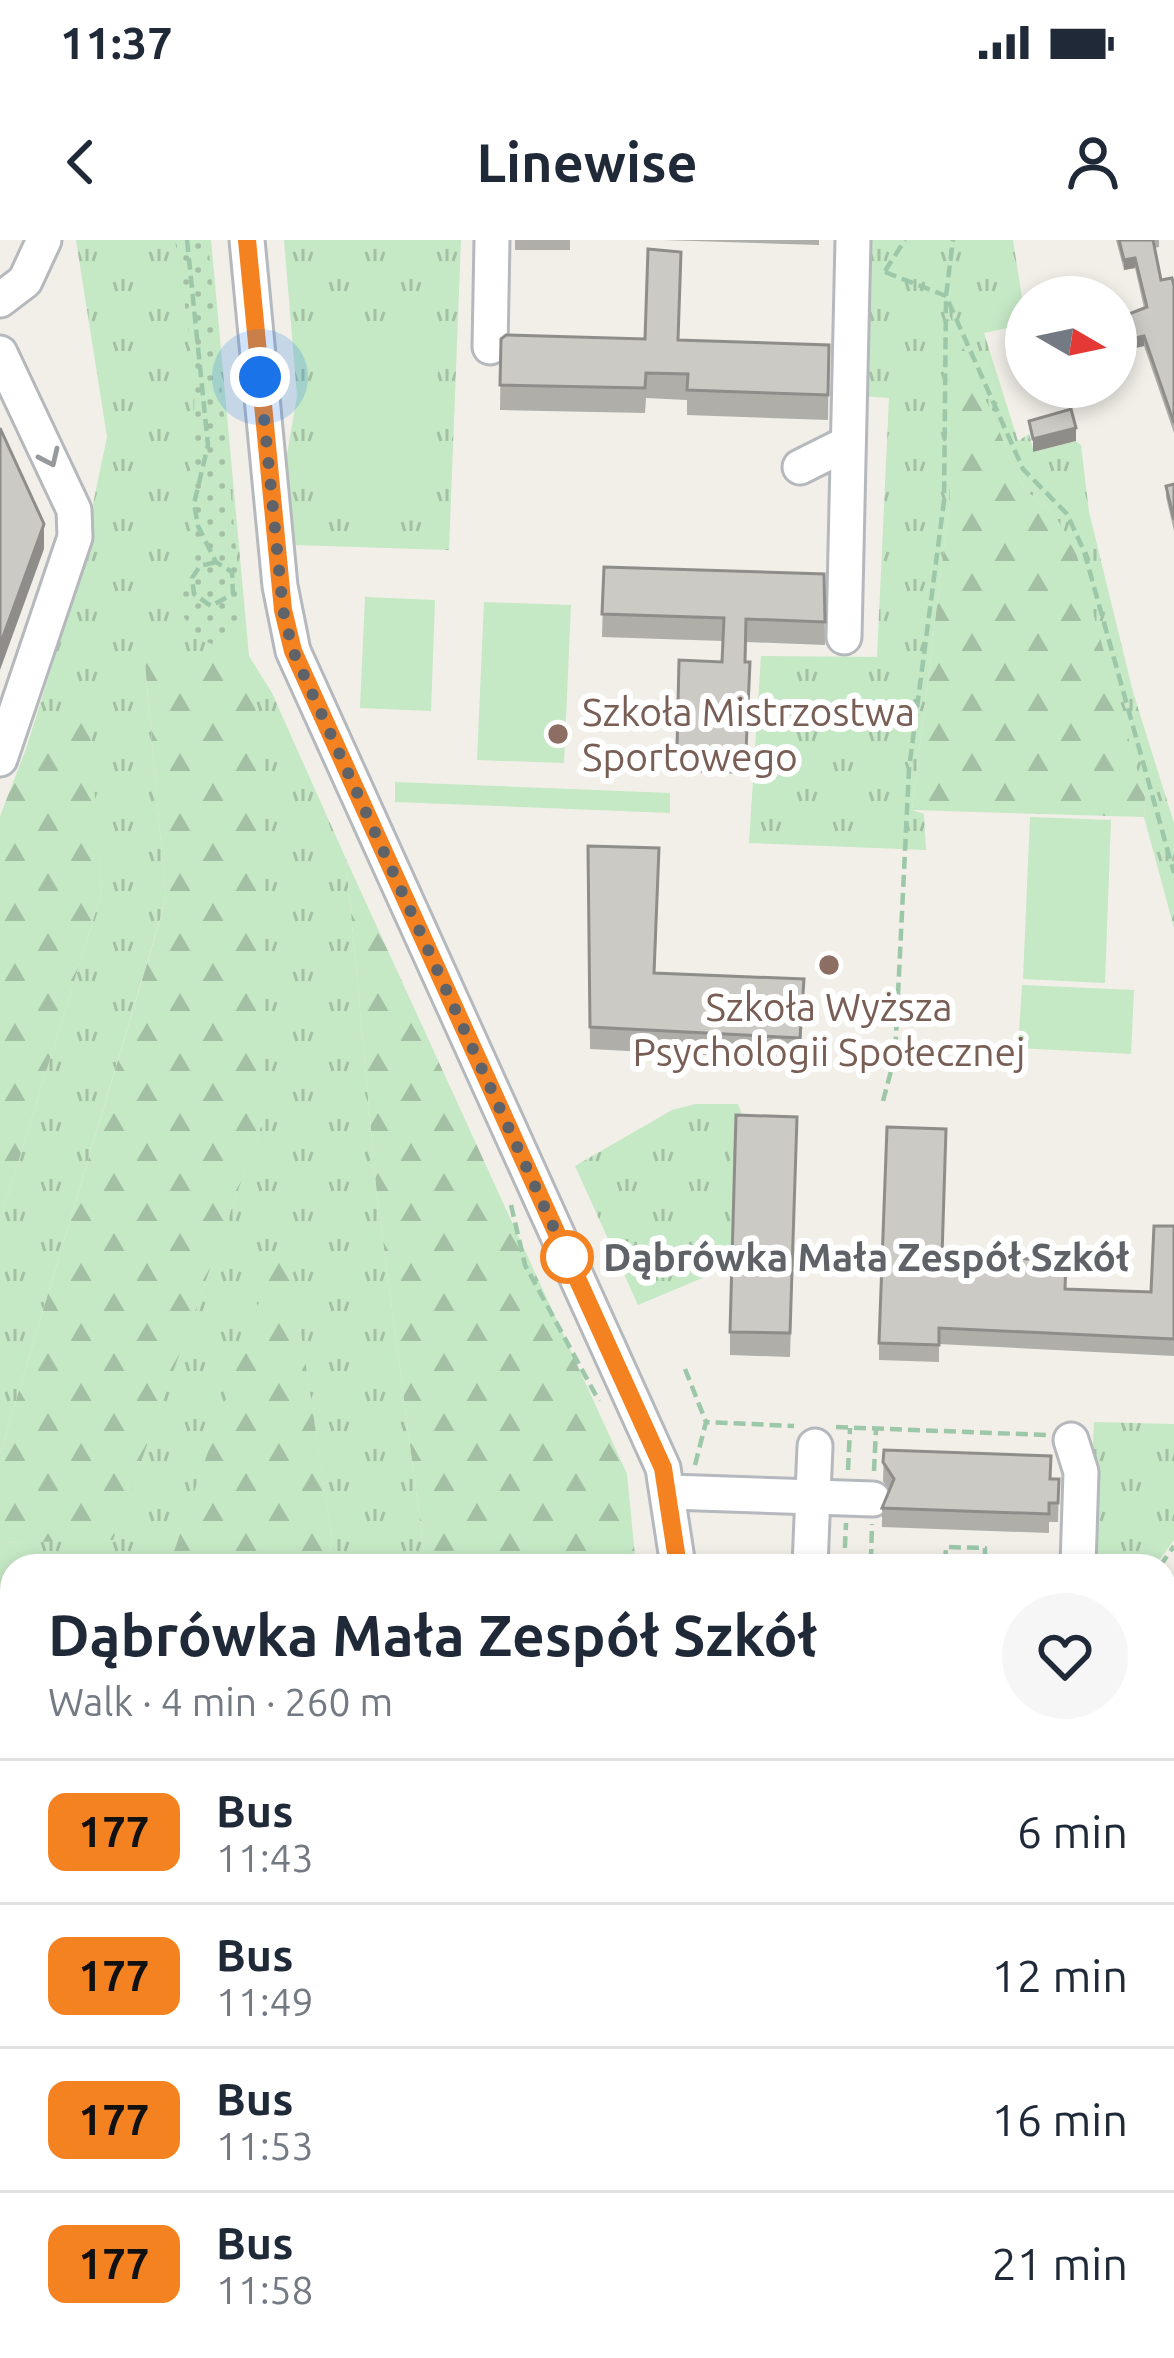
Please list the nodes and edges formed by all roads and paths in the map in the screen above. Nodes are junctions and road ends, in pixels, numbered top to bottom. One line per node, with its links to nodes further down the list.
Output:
1 (44, 240): 9 (street)
2 (187, 240): 14 (path)
3 (247, 240): 24 (street)
4 (492, 240): 10 (street)
5 (853, 240): 12 (street)
6 (953, 240): 8 (path)
7 (884, 272): 8 (path)
8 (946, 296): 17 (path); 18 (path)
9 (0, 299)
10 (490, 347)
11 (0, 352): 16 (street, one-way to 16)
12 (848, 443): 13 (street); 15 (street)
13 (800, 467)
14 (217, 562): 14 (path)
15 (844, 637)
16 (0, 759)
17 (1174, 873)
18 (883, 1101)
19 (685, 1369): 20 (path)
20 (706, 1422): 21 (path); 23 (path)
21 (818, 1433): 22 (path); 25 (street)
22 (1063, 1445): 31 (street)
23 (695, 1465)
24 (670, 1492): 25 (street); 27 (street)
25 (813, 1498): 26 (street); 28 (street)
26 (873, 1499)
27 (677, 1554)
28 (811, 1554)
29 (946, 1554): 30 (path)
30 (985, 1554)
31 (1079, 1554)

